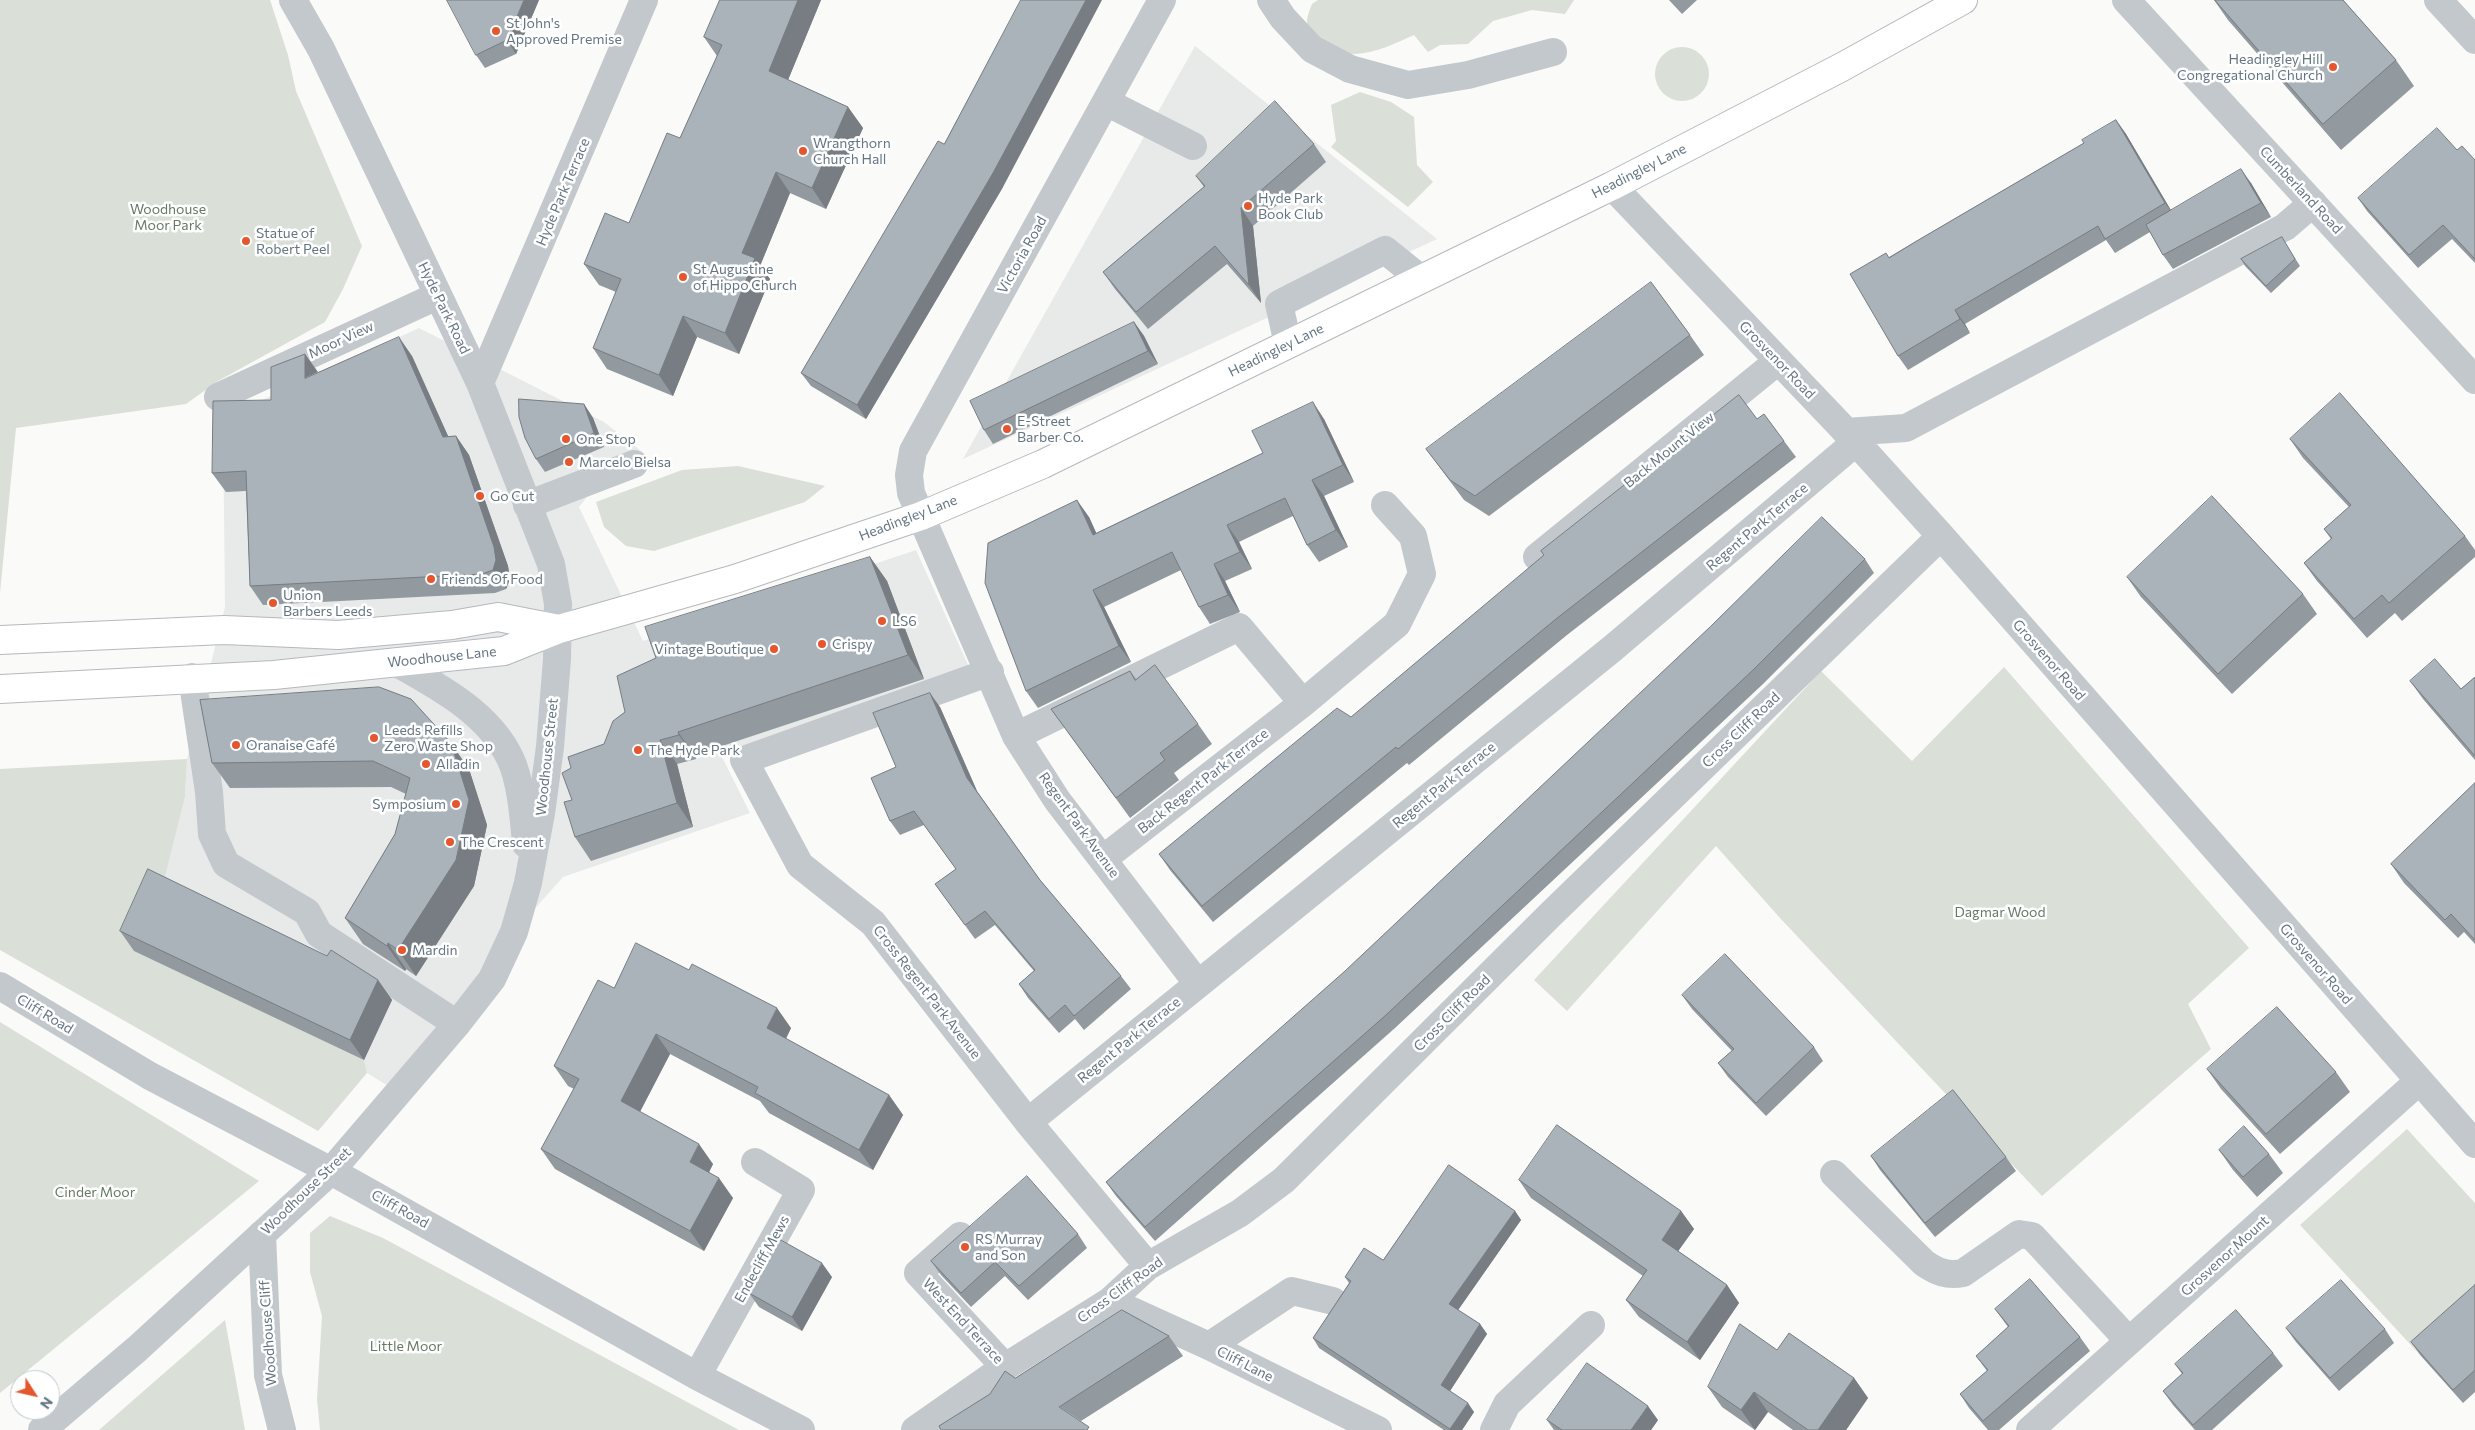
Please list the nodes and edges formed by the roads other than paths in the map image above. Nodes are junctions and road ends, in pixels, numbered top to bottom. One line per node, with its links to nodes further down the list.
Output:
1 (293, 0): 15 (street, Hyde Park Road)
2 (644, 0): 19 (street, Hyde Park Terrace)
3 (1162, 0): 10 (street, Victoria Road)
4 (1271, 0): 9 (street)
5 (1963, 0): 12 (highway, Headingley Lane)
6 (2126, 0): 13 (street, Cumberland Road)
7 (2438, 0): 8 (street)
8 (2475, 40)
9 (1553, 52)
10 (1106, 102): 11 (street); 25 (street, Victoria Road)
11 (1193, 146)
12 (1612, 186): 14 (highway, Headingley Lane); 17 (street, Grosvenor Road)
13 (2314, 203): 18 (street, Cumberland Road); 21 (street)
14 (1421, 279): 16 (highway, Headingley Lane); 16 (street)
15 (437, 296): 19 (street, Hyde Park Road); 20 (street, Moor View)
16 (1288, 344): 25 (highway, Headingley Lane)
17 (1778, 361): 21 (street, Grosvenor Road); 27 (street, Back Mount View)
18 (2475, 380)
19 (480, 384): 23 (street, Hyde Park Road)
20 (218, 397)
21 (1851, 437): 26 (street, Grosvenor Road); 38 (street, Regent Park Terrace)
22 (634, 464): 23 (street)
23 (527, 505): 28 (street, Hyde Park Road)
24 (1385, 505): 34 (street, Back Regent Park Terrace)
25 (921, 516): 28 (highway, Headingley Lane); 31 (street, Regent Park Avenue)
26 (1941, 536): 41 (street, Grosvenor Road); 49 (street, Cross Cliff Road)
27 (1536, 557)
28 (559, 629): 29 (highway); 30 (highway, Woodhouse Lane); 37 (street, Woodhouse Street)
29 (0, 640)
30 (395, 662): 32 (highway, Woodhouse Lane); 37 (street, Woodhouse Street)
31 (990, 672): 35 (street, Regent Park Avenue); 42 (street, Cross Regent Park Avenue)
32 (192, 677): 33 (highway, Woodhouse Lane); 40 (street)
33 (0, 689)
34 (1303, 702): 35 (street); 36 (street, Back Regent Park Terrace)
35 (1016, 736): 36 (street, Regent Park Avenue)
36 (1103, 859): 38 (street, Regent Park Avenue)
37 (528, 883): 40 (street, Woodhouse Street)
38 (1198, 984): 42 (street, Regent Park Terrace)
39 (0, 986): 45 (street, Cliff Road)
40 (457, 1024): 45 (street, Woodhouse Street)
41 (2419, 1081): 43 (street, Grosvenor Road); 53 (street, Grosvenor Mount)
42 (1028, 1122): 49 (street, Cross Regent Park Avenue)
43 (2475, 1144)
44 (755, 1162): 56 (street, Endecliff Mews)
45 (331, 1171): 48 (street, Woodhouse Street); 56 (street, Cliff Road)
46 (1834, 1174): 53 (street)
47 (976, 1222): 55 (street, West End Terrace)
48 (262, 1234): 57 (street, Woodhouse Street); 58 (street, Woodhouse Cliff)
49 (1148, 1266): 50 (street, Cross Cliff Road)
50 (1110, 1301): 54 (street, Cliff Lane); 55 (street, Cross Cliff Road)
51 (1334, 1302): 54 (street)
52 (1591, 1325): 62 (street)
53 (2129, 1341): 63 (street, Grosvenor Mount)
54 (1208, 1346): 61 (street, Cliff Lane)
55 (1005, 1367): 60 (street, Cross Cliff Road)
56 (697, 1376): 59 (street, Cliff Road)
57 (42, 1430)
58 (282, 1430)
59 (801, 1430)
60 (915, 1430)
61 (1378, 1430)
62 (1494, 1430)
63 (2030, 1430)

